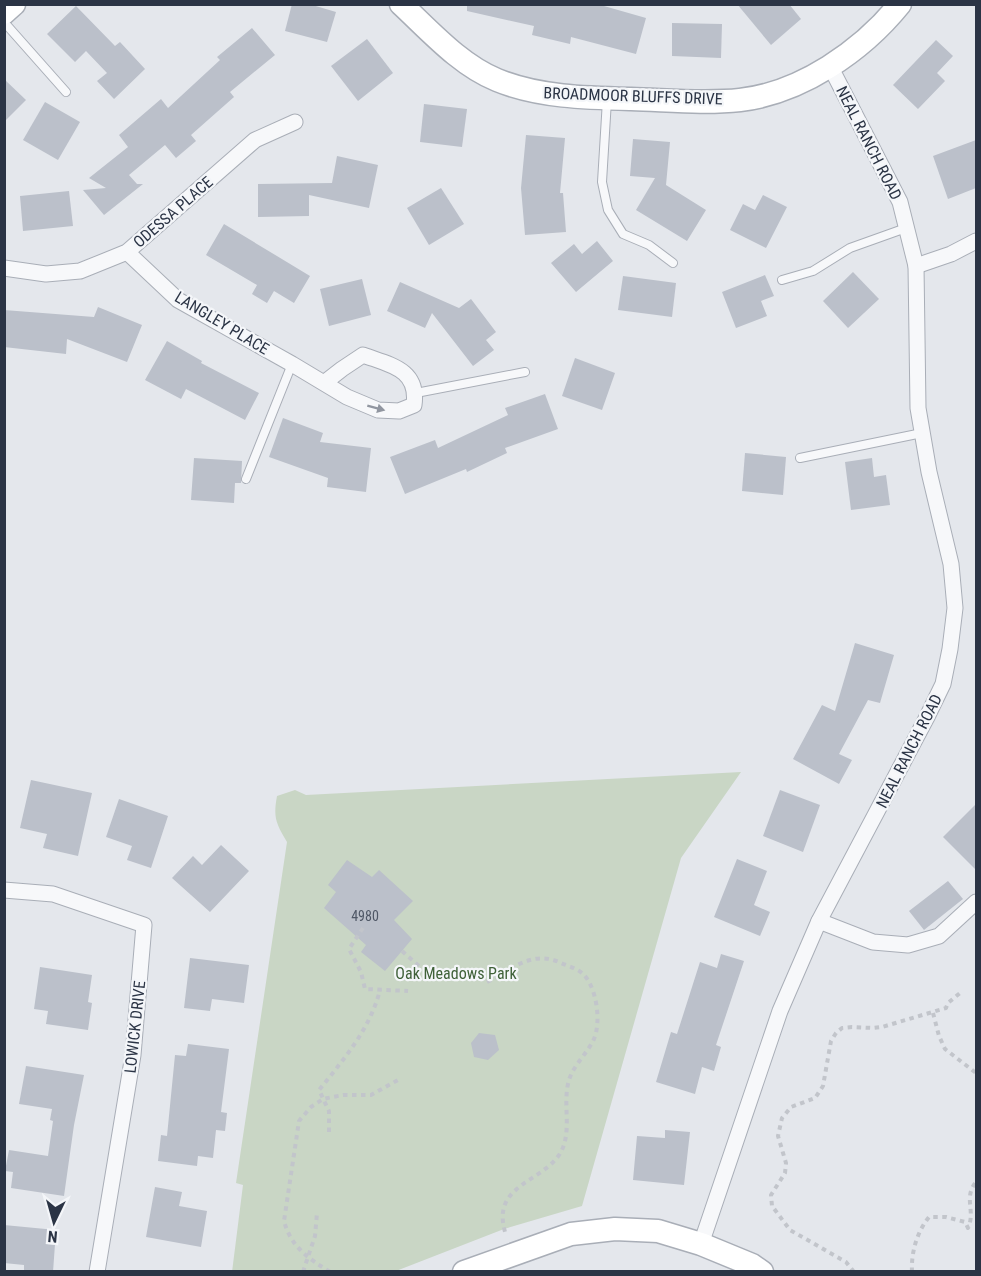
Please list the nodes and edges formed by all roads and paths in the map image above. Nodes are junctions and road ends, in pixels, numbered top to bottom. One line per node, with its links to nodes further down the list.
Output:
1 (14, 4): 4 (street)
2 (900, 4): 6 (street, BROADMOOR BLUFFS DRIVE)
3 (403, 5): 8 (street, BROADMOOR BLUFFS DRIVE)
4 (4, 13)
5 (4, 22): 7 (lane)
6 (830, 66): 8 (street, BROADMOOR BLUFFS DRIVE); 10 (street, NEAL RANCH ROAD)
7 (66, 93)
8 (607, 98): 13 (lane)
9 (295, 122): 12 (street, ODESSA PLACE)
10 (906, 228): 14 (street, NEAL RANCH ROAD); 16 (lane)
11 (976, 241): 14 (street)
12 (128, 252): 15 (street, ODESSA PLACE); 17 (street, LANGLEY PLACE)
13 (673, 263)
14 (916, 266): 21 (street, NEAL RANCH ROAD)
15 (4, 268)
16 (782, 280)
17 (292, 364): 19 (street, LANGLEY PLACE); 23 (lane)
18 (525, 372): 20 (lane)
19 (324, 383): 20 (street, LANGLEY PLACE, one-way to 20); 20 (street)
20 (416, 393)
21 (922, 433): 22 (lane); 26 (street, NEAL RANCH ROAD)
22 (800, 458)
23 (246, 479)
24 (4, 890): 44 (street, LOWICK DRIVE)
25 (976, 902): 26 (street)
26 (819, 921): 41 (street, NEAL RANCH ROAD)
27 (363, 928): 31 (path)
28 (402, 951): 29 (path)
29 (419, 966)
30 (487, 982): 42 (path)
31 (380, 990): 32 (path); 37 (path)
32 (408, 991)
33 (960, 993): 34 (path)
34 (933, 1013): 35 (path); 49 (path)
35 (976, 1073)
36 (398, 1080): 37 (path)
37 (323, 1099): 38 (path); 43 (path)
38 (329, 1132)
39 (976, 1182): 50 (path)
40 (317, 1213): 43 (path)
41 (701, 1244): 42 (street); 48 (street)
42 (512, 1253): 47 (street)
43 (307, 1257): 45 (path); 46 (path)
44 (97, 1272)
45 (303, 1272)
46 (330, 1272)
47 (464, 1272)
48 (762, 1272)
49 (854, 1272)
50 (912, 1272)

